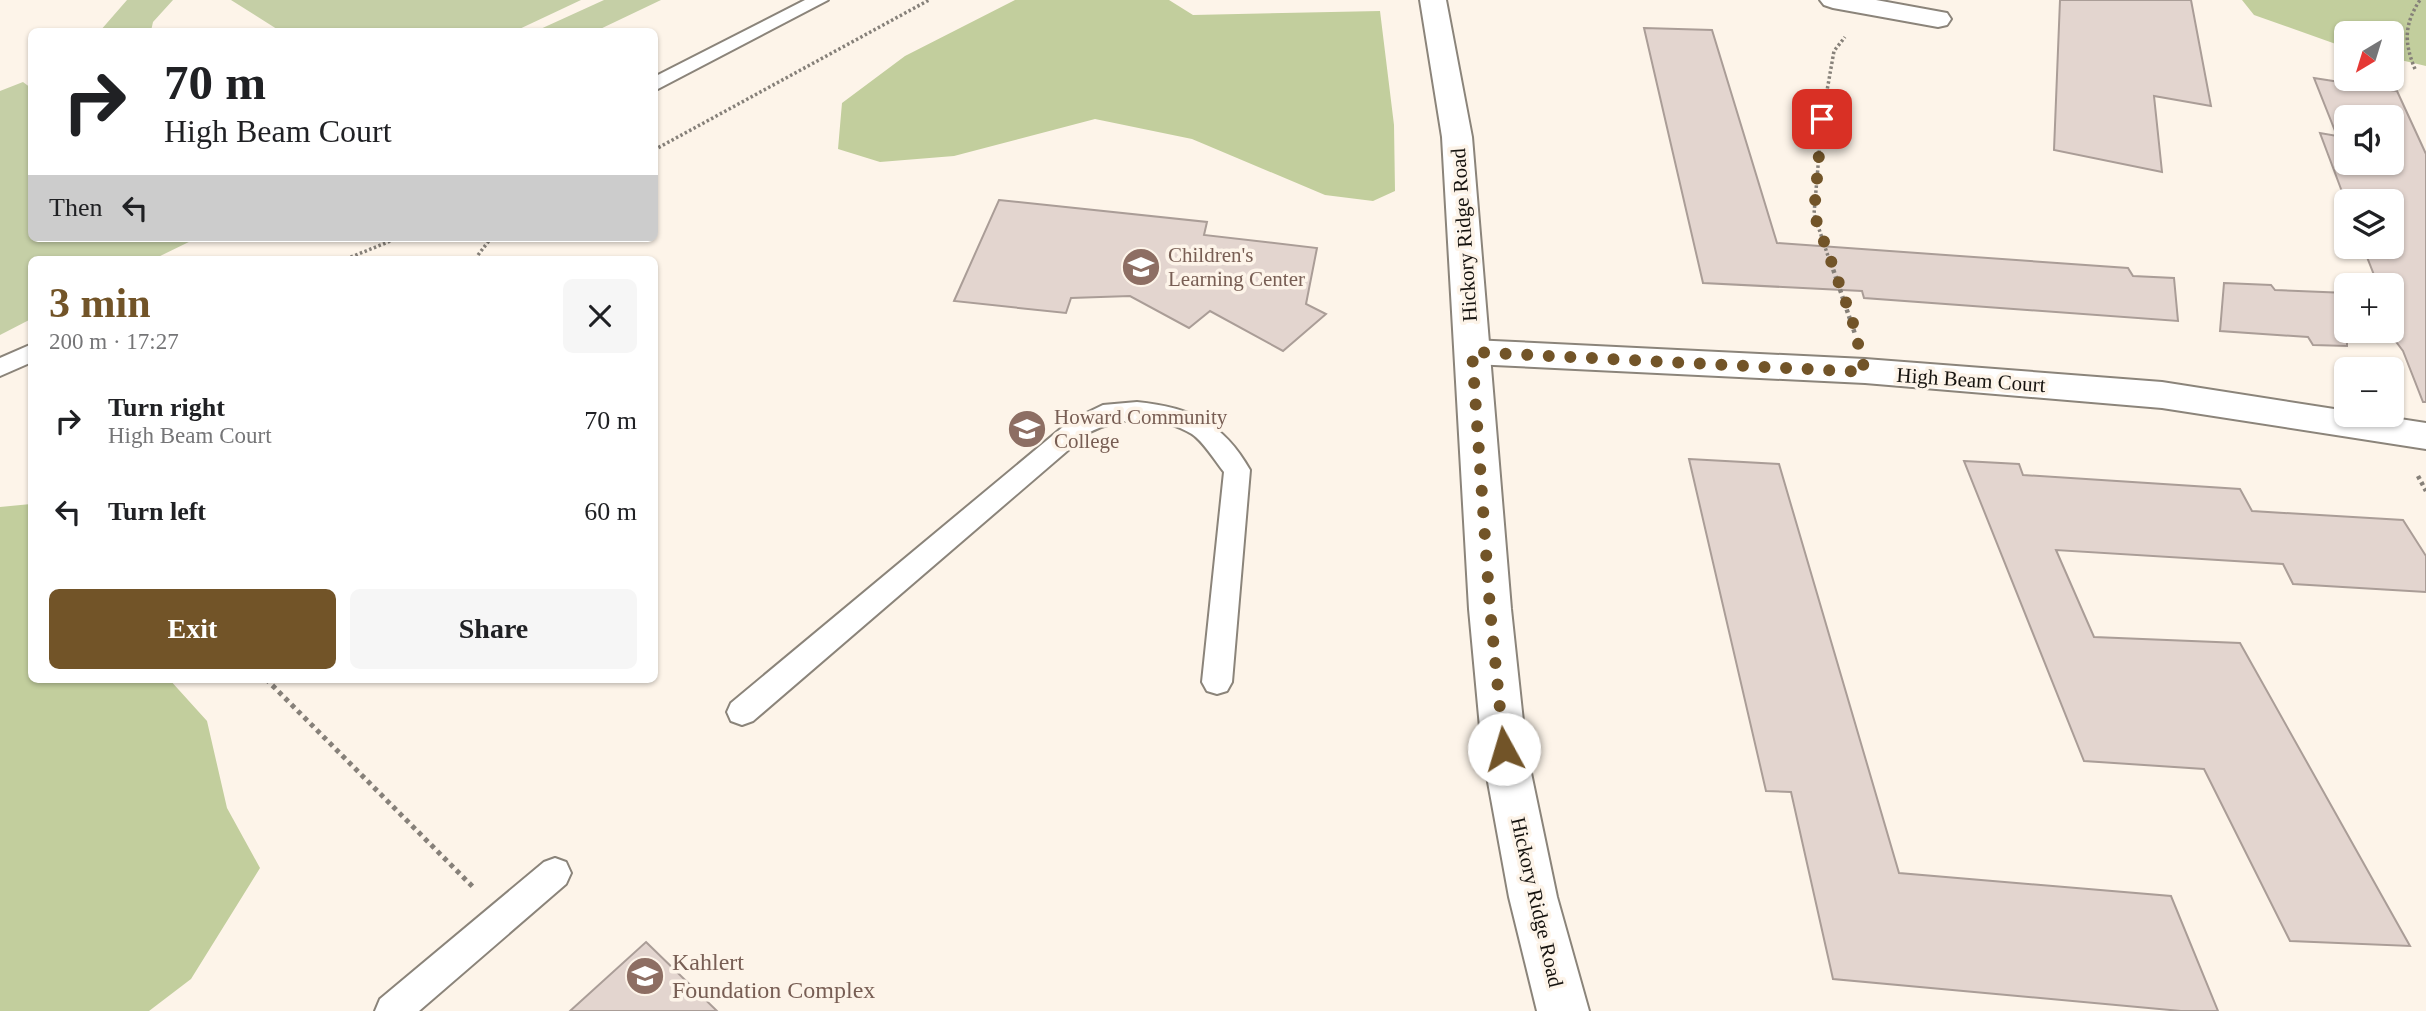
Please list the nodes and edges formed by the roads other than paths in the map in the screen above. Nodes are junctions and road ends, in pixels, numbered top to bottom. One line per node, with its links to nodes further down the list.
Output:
1 (818, 0): 5 (lane)
2 (1433, 0): 6 (street, Hickory Ridge Road)
3 (1833, 0): 4 (street)
4 (1937, 19)
5 (658, 83)
6 (1472, 352): 9 (street, High Beam Court); 14 (street, Hickory Ridge Road)
7 (28, 354): 8 (lane)
8 (0, 368)
9 (2426, 436)
10 (1217, 681): 11 (lane)
11 (742, 712)
12 (555, 873): 13 (lane)
13 (392, 1011)
14 (1563, 1011)

